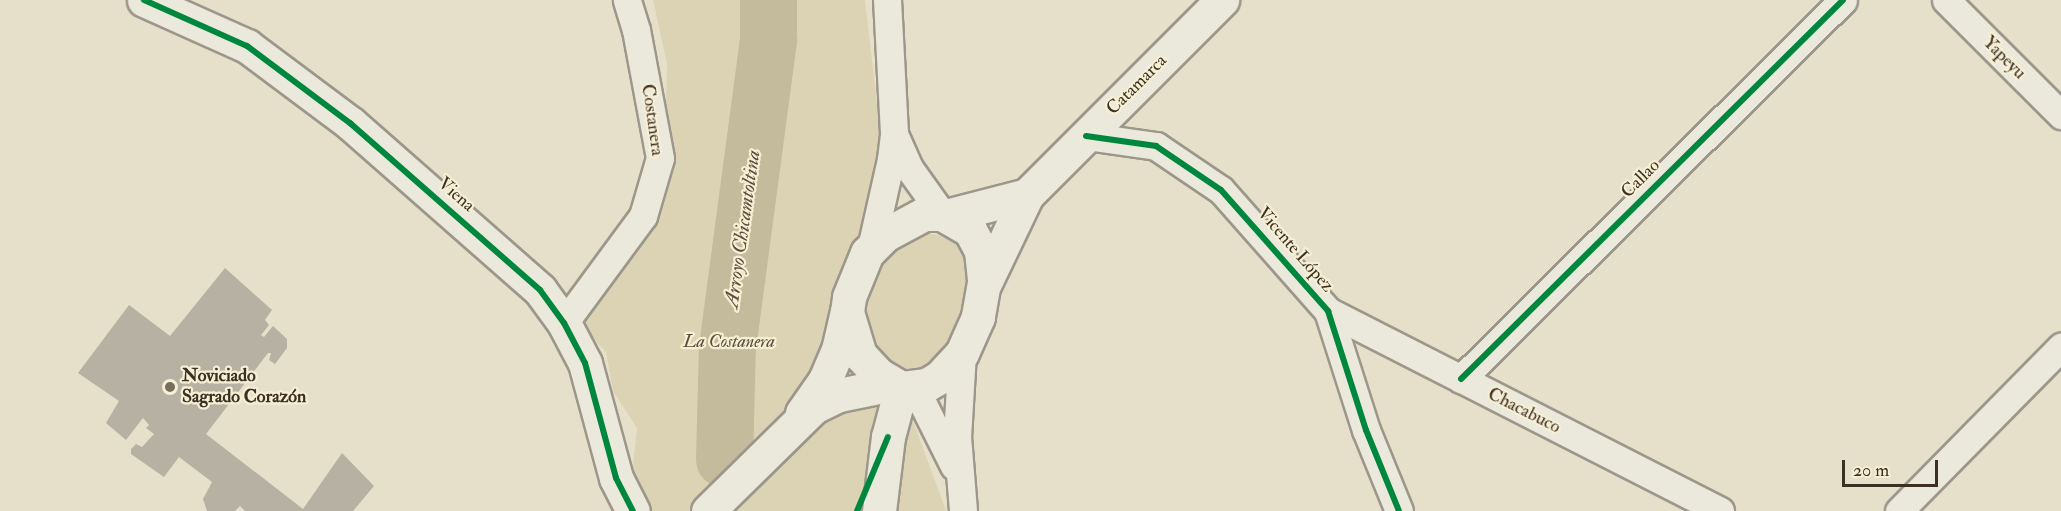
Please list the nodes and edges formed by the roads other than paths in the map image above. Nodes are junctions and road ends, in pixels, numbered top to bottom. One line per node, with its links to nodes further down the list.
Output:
1 (144, 0): 16 (street, Viena)
2 (627, 0): 16 (street, Costanera)
3 (887, 0): 8 (street)
4 (1222, 0): 9 (street, Catamarca)
5 (1843, 0): 19 (street, Callao)
6 (1946, 0): 7 (street, Yapeyu)
7 (2061, 115)
8 (894, 133): 11 (street); 12 (street)
9 (1086, 136): 10 (street, Catamarca); 14 (street, Vicente López)
10 (1027, 195): 11 (street); 13 (street, Catamarca)
11 (944, 215): 12 (street); 13 (street)
12 (872, 248): 15 (street)
13 (983, 287): 18 (street)
14 (1328, 311): 19 (street, Chacabuco); 27 (street, Vicente López)
15 (847, 312): 20 (street); 21 (street)
16 (564, 322): 23 (street, Viena)
17 (2061, 347): 29 (street)
18 (962, 353): 20 (street); 22 (street)
19 (1461, 379): 28 (street, Chacabuco)
20 (901, 387): 21 (street); 22 (street); 25 (street)
21 (793, 424): 24 (street)
22 (958, 475): 26 (street)
23 (633, 511)
24 (708, 511)
25 (879, 511)
26 (963, 511)
27 (1399, 511)
28 (1720, 511)
29 (1899, 511)

